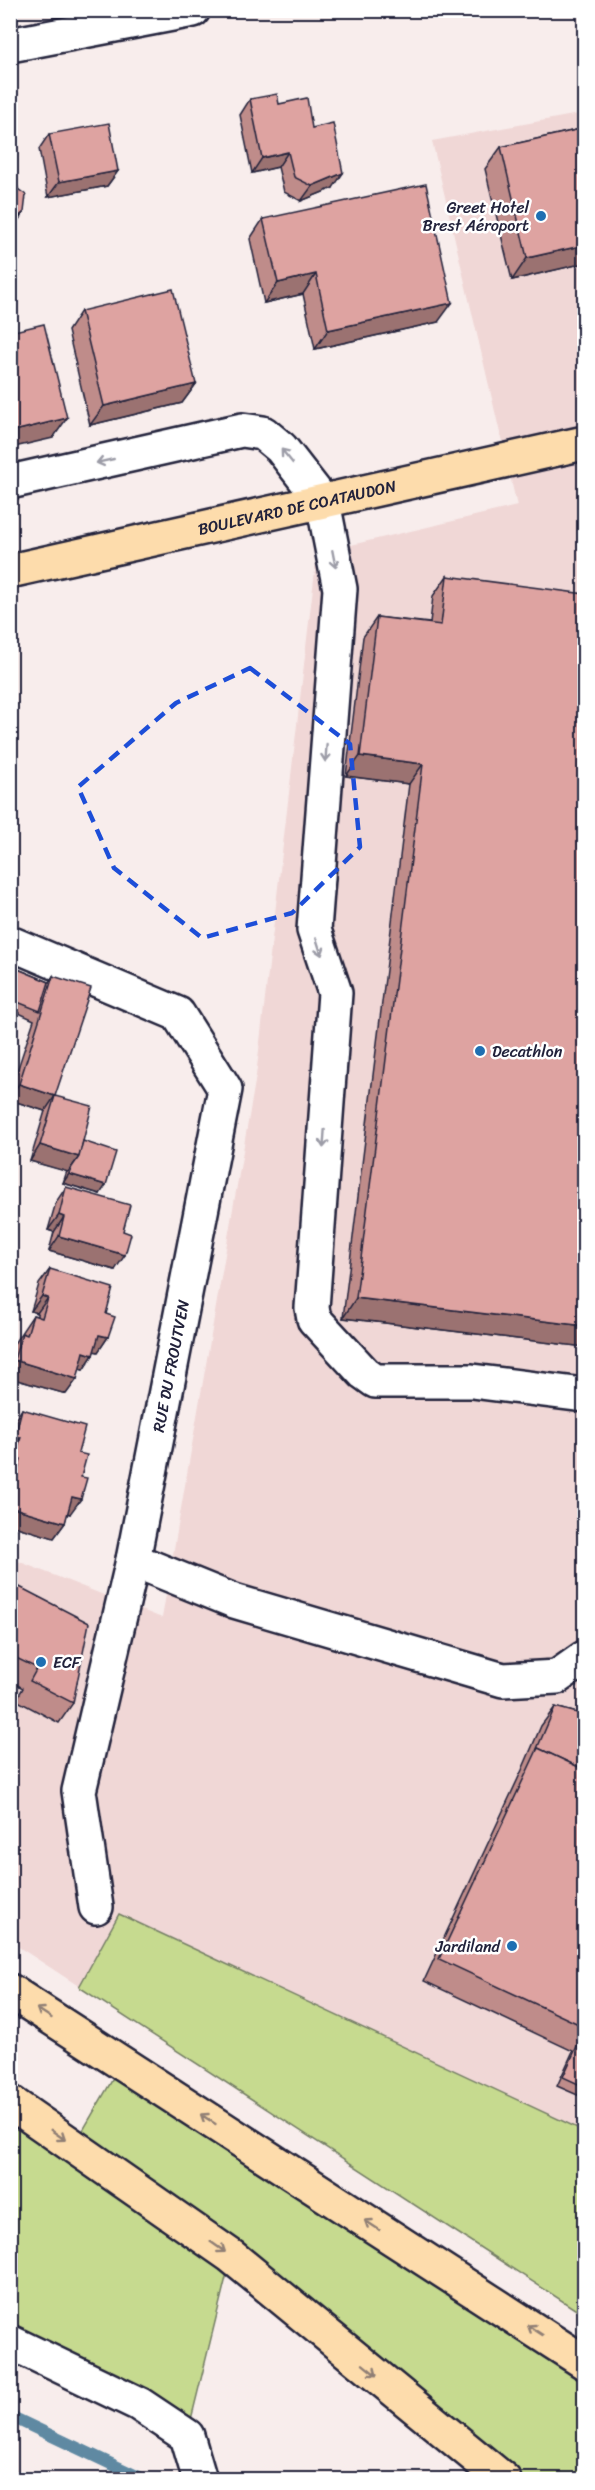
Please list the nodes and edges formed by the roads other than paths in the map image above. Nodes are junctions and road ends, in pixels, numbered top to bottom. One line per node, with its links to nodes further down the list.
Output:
1 (193, 10): 2 (street)
2 (10, 45)
3 (585, 443): 5 (main road, BOULEVARD DE COATAUDON)
4 (10, 482): 5 (street, one-way to 4)
5 (323, 502): 6 (main road, BOULEVARD DE COATAUDON); 8 (street, one-way to 8)
6 (10, 571)
7 (10, 943): 9 (street, RUE DU FROUTVEN)
8 (585, 1395)
9 (133, 1560): 10 (street); 11 (street, RUE DU FROUTVEN)
10 (585, 1658)
11 (96, 1907)
12 (10, 1991): 15 (main road, one-way to 12)
13 (10, 2102): 17 (main road, one-way to 17)
14 (10, 2342): 16 (street)
15 (585, 2362)
16 (200, 2480)
17 (504, 2480)

